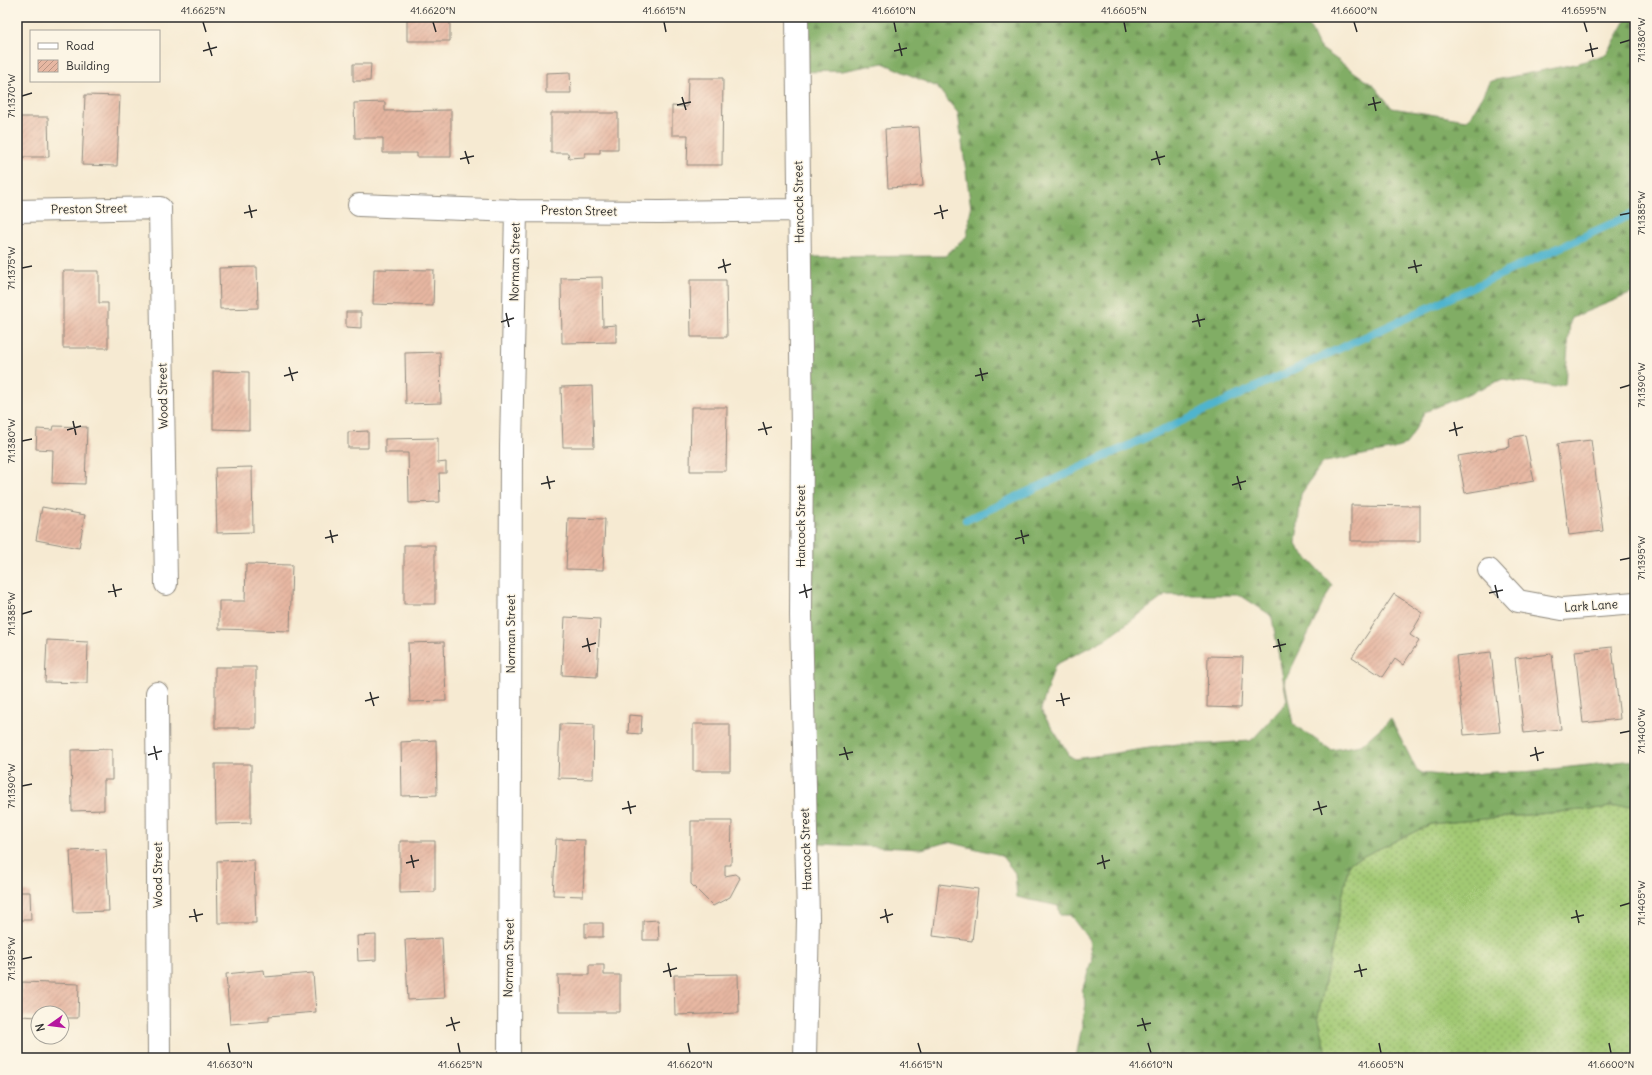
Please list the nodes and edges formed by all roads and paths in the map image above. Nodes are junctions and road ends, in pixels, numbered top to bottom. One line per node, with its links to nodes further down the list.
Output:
1 (797, 17): 5 (street, Hancock Street)
2 (359, 205): 4 (street, Preston Street)
3 (160, 208): 6 (street, Preston Street); 8 (street, Wood Street)
4 (516, 210): 5 (street, Preston Street); 12 (street, Norman Street)
5 (799, 210): 13 (street, Hancock Street)
6 (17, 211)
7 (1489, 570): 9 (street, Lark Lane)
8 (166, 584)
9 (1635, 603)
10 (157, 693): 11 (street, Wood Street)
11 (159, 1058)
12 (509, 1058)
13 (805, 1058)

